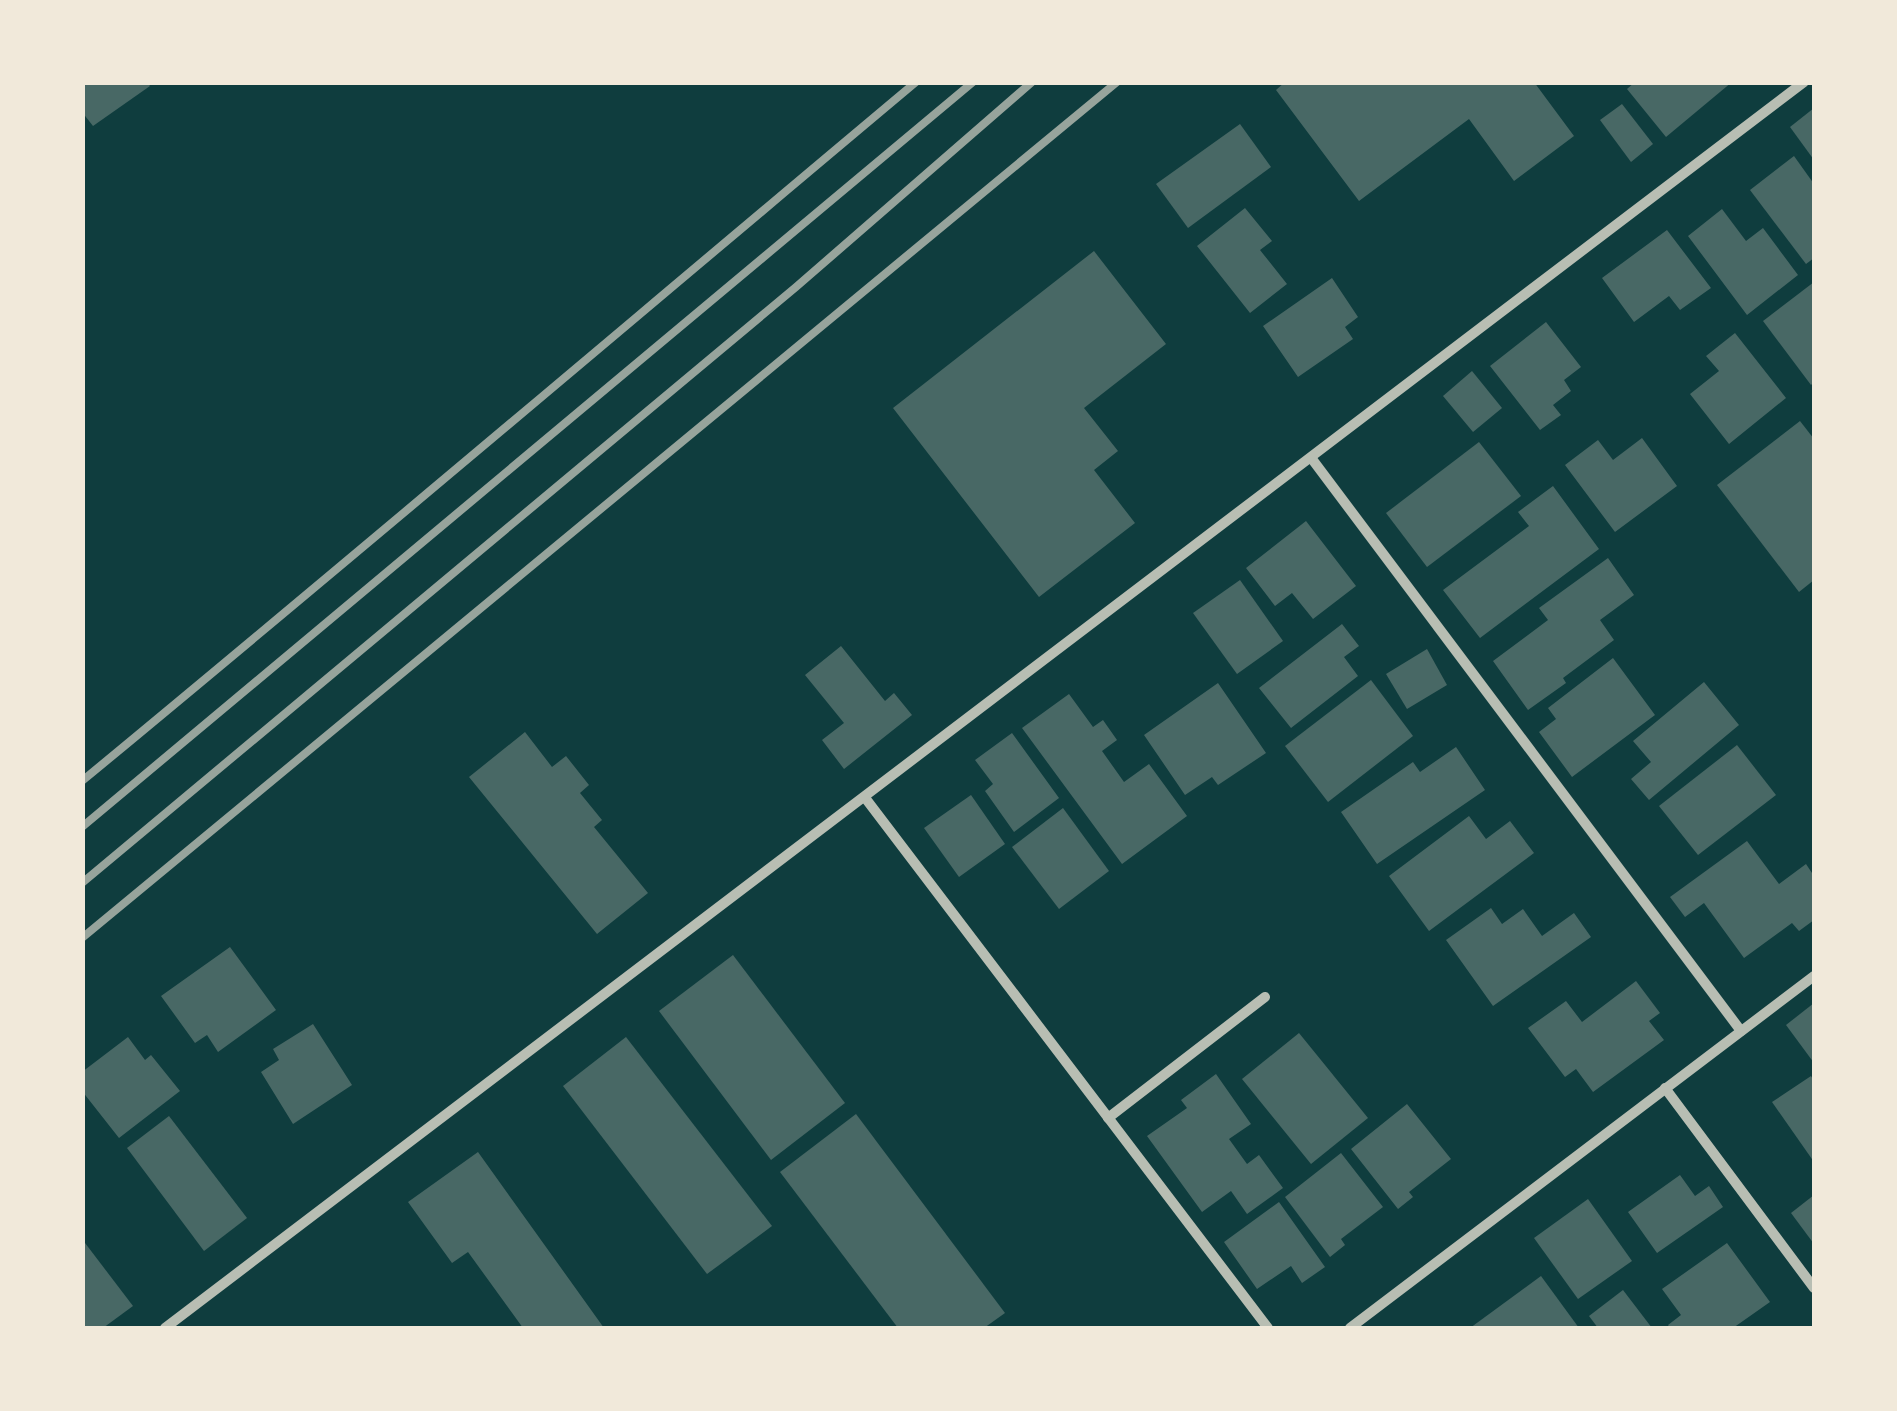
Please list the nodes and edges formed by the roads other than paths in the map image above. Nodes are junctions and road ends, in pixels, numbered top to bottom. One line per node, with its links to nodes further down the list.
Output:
1 (1804, 82): 2 (street)
2 (1312, 459): 3 (street); 6 (street)
3 (866, 799): 8 (street); 10 (street)
4 (1814, 976): 6 (street)
5 (1265, 997): 8 (street)
6 (1741, 1032): 7 (street)
7 (1665, 1088): 9 (street); 12 (street)
8 (1108, 1118): 11 (street)
9 (1814, 1288)
10 (165, 1328)
11 (1268, 1328)
12 (1350, 1328)

